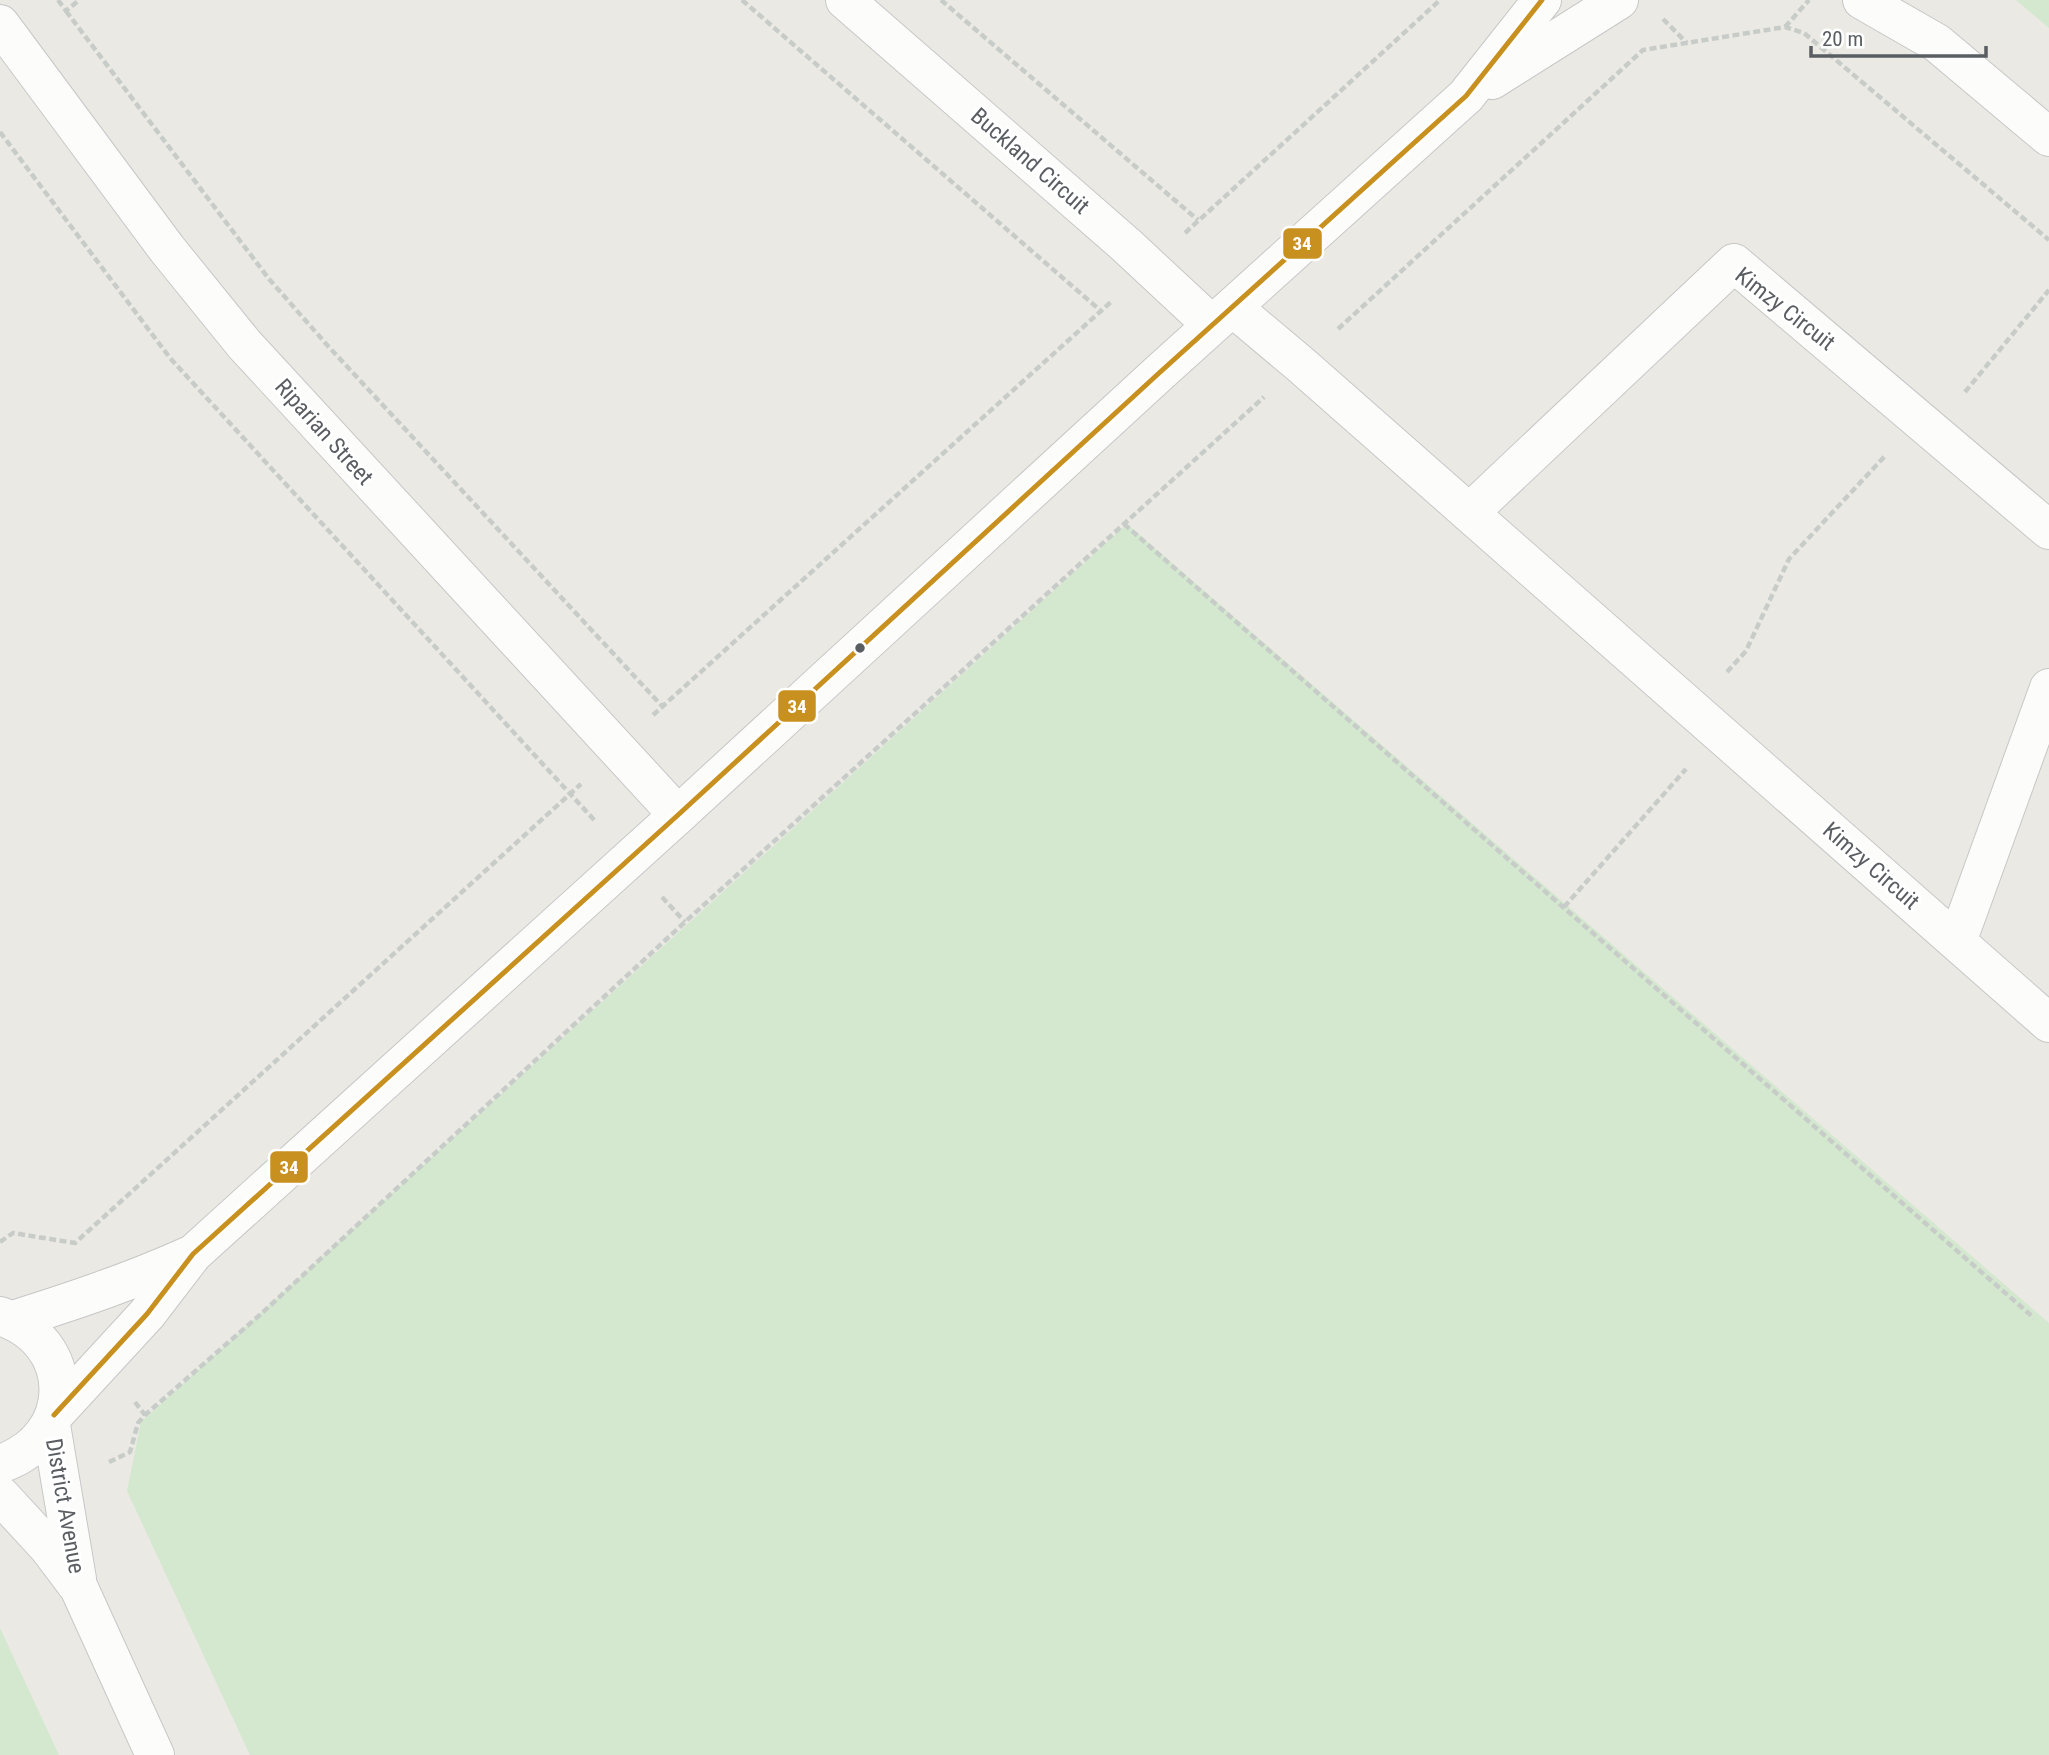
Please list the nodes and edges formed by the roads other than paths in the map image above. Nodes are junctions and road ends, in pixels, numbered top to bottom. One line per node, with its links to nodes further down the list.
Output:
1 (845, 0): 10 (street, Buckland Circuit)
2 (1542, 0): 8 (street)
3 (1619, 0): 8 (street)
4 (1862, 0): 7 (street)
5 (1913, 0): 7 (street)
6 (0, 24): 14 (street, Riparian Street)
7 (1937, 43): 9 (street)
8 (1466, 96): 10 (street)
9 (2049, 137)
10 (1222, 316): 11 (street, Kimzy Circuit); 14 (street)
11 (1469, 513): 12 (street, Kimzy Circuit); 15 (street, Kimzy Circuit)
12 (2049, 530)
13 (2049, 688): 15 (street)
14 (678, 815): 17 (street)
15 (1956, 942): 16 (street, Kimzy Circuit)
16 (2049, 1023)
17 (193, 1254): 18 (street); 19 (street)
18 (7, 1318): 19 (street, District Avenue)
19 (52, 1420): 20 (street); 22 (street, District Avenue)
20 (0, 1464)
21 (0, 1495): 22 (street, District Avenue)
22 (79, 1588): 23 (street, District Avenue)
23 (155, 1755)

